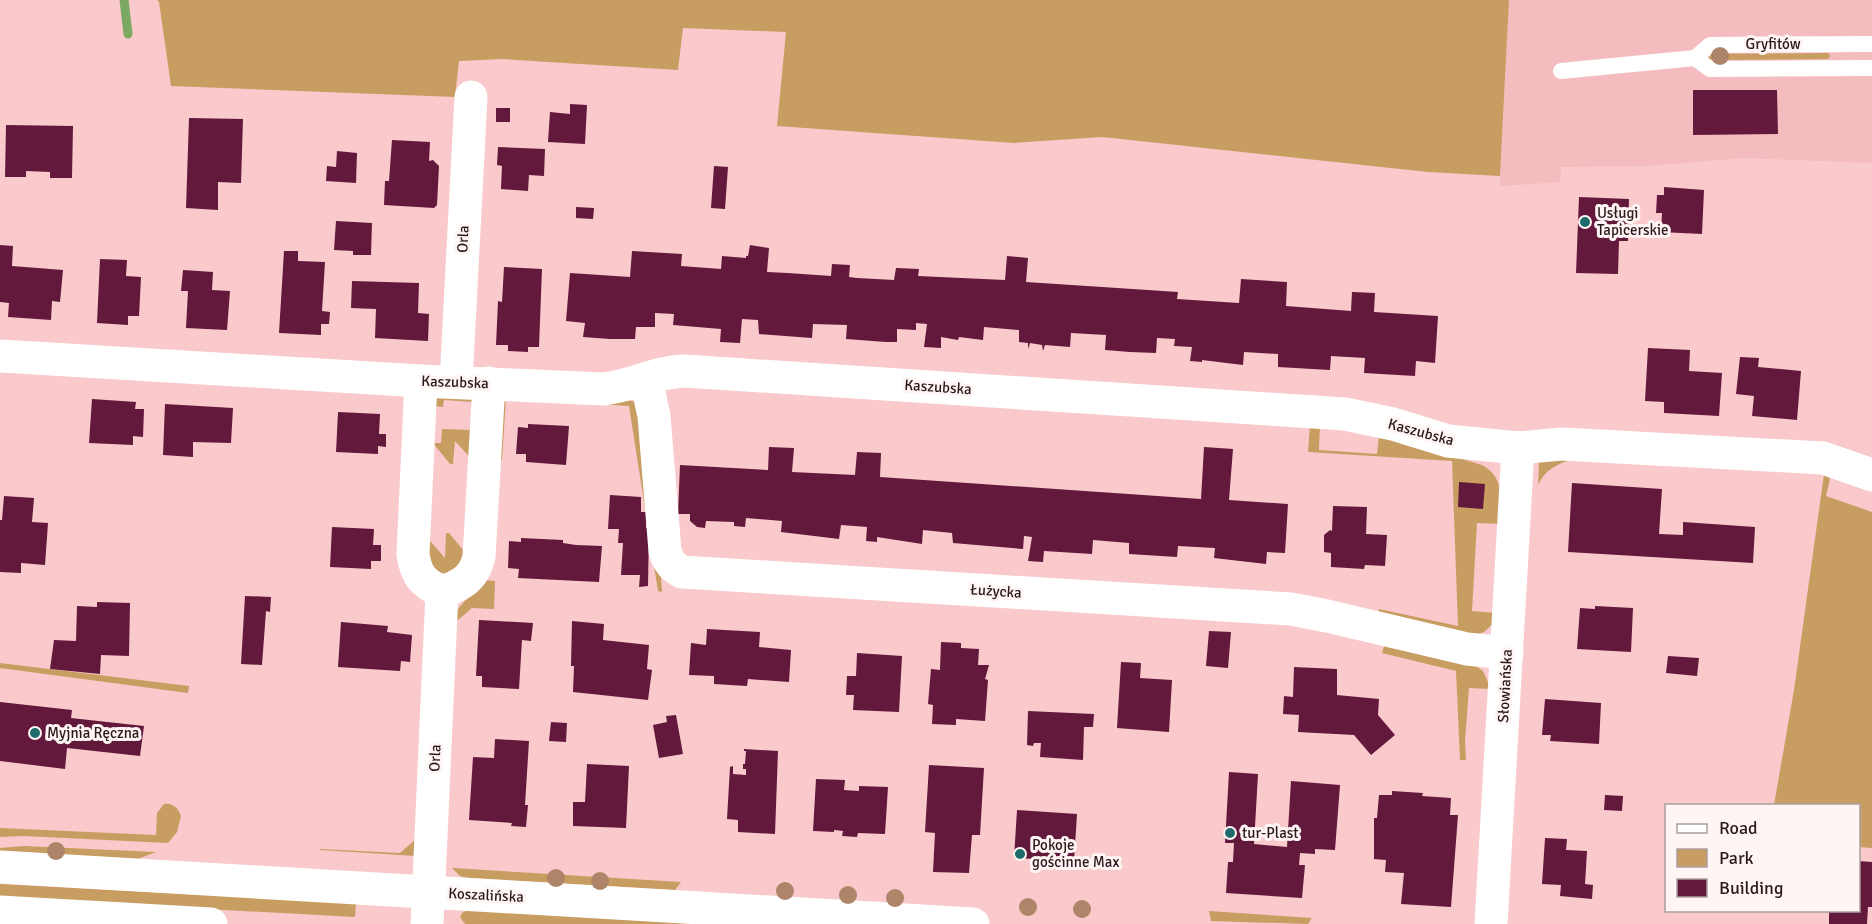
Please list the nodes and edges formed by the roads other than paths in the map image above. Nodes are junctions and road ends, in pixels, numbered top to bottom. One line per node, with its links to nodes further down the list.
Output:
1 (1864, 44): 2 (lane, Gryfitów); 3 (lane, Gryfitów)
2 (1695, 58): 3 (lane, Gryfitów); 4 (lane, Gryfitów)
3 (1864, 69)
4 (1561, 71)
5 (471, 97): 9 (street, Orla)
6 (0, 356): 8 (street, Kaszubska)
7 (646, 379): 10 (street, Kaszubska); 11 (street, Kaszubska); 14 (street, Łużycka)
8 (421, 381): 9 (street, Kaszubska); 13 (street)
9 (456, 382): 10 (street, Kaszubska)
10 (489, 383): 13 (street)
11 (1518, 448): 12 (street, Kaszubska); 14 (street, Słowiańska)
12 (1872, 475)
13 (442, 592): 16 (street, Orla)
14 (1508, 653): 21 (street, Słowiańska)
15 (0, 867): 16 (street, Koszalińska)
16 (428, 908): 20 (street, Koszalińska)
17 (0, 912): 18 (street)
18 (128, 921): 19 (street)
19 (211, 924)
20 (973, 924)
21 (1491, 924)

